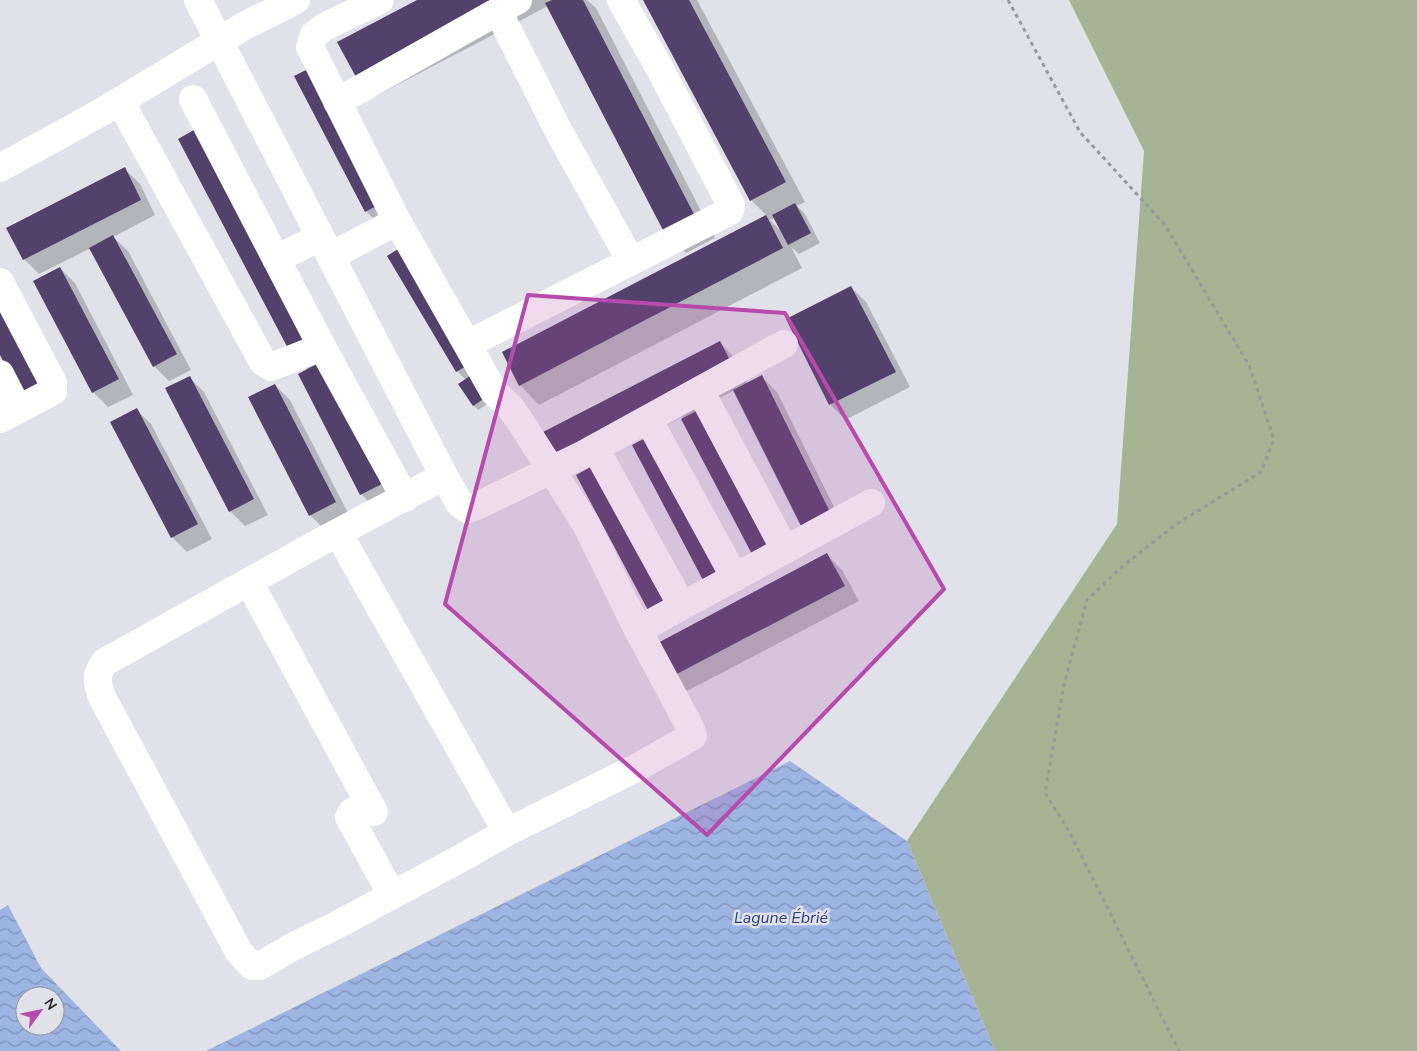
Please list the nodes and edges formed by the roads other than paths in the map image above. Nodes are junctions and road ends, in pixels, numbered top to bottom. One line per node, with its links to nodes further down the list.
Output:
1 (198, 0): 6 (lane)
2 (296, 0): 6 (lane)
3 (380, 0): 9 (lane)
4 (622, 0): 14 (lane)
5 (508, 6): 9 (lane); 14 (lane)
6 (220, 41): 8 (lane); 12 (lane)
7 (193, 99): 13 (lane)
8 (120, 101): 10 (lane); 18 (lane)
9 (337, 102): 11 (lane)
10 (0, 168)
11 (397, 221): 12 (lane); 16 (lane)
12 (326, 246): 13 (lane); 25 (lane)
13 (276, 259): 18 (lane)
14 (631, 261): 16 (lane)
15 (0, 282): 21 (lane)
16 (468, 344): 24 (lane)
17 (784, 344): 20 (lane)
18 (322, 347): 26 (lane)
19 (0, 374): 21 (lane)
20 (708, 386): 22 (lane); 29 (lane)
21 (9, 414)
22 (655, 415): 23 (lane); 30 (lane)
23 (603, 444): 24 (lane); 32 (lane)
24 (552, 469): 25 (lane); 33 (lane)
25 (444, 476): 26 (lane)
26 (404, 498): 28 (lane)
27 (872, 503): 29 (lane)
28 (338, 532): 31 (lane); 34 (lane)
29 (792, 546): 30 (lane)
30 (742, 574): 32 (lane)
31 (248, 582): 35 (lane); 35 (lane)
32 (690, 602): 33 (lane)
33 (638, 630): 34 (lane)
34 (507, 832): 35 (lane)
35 (392, 895)

